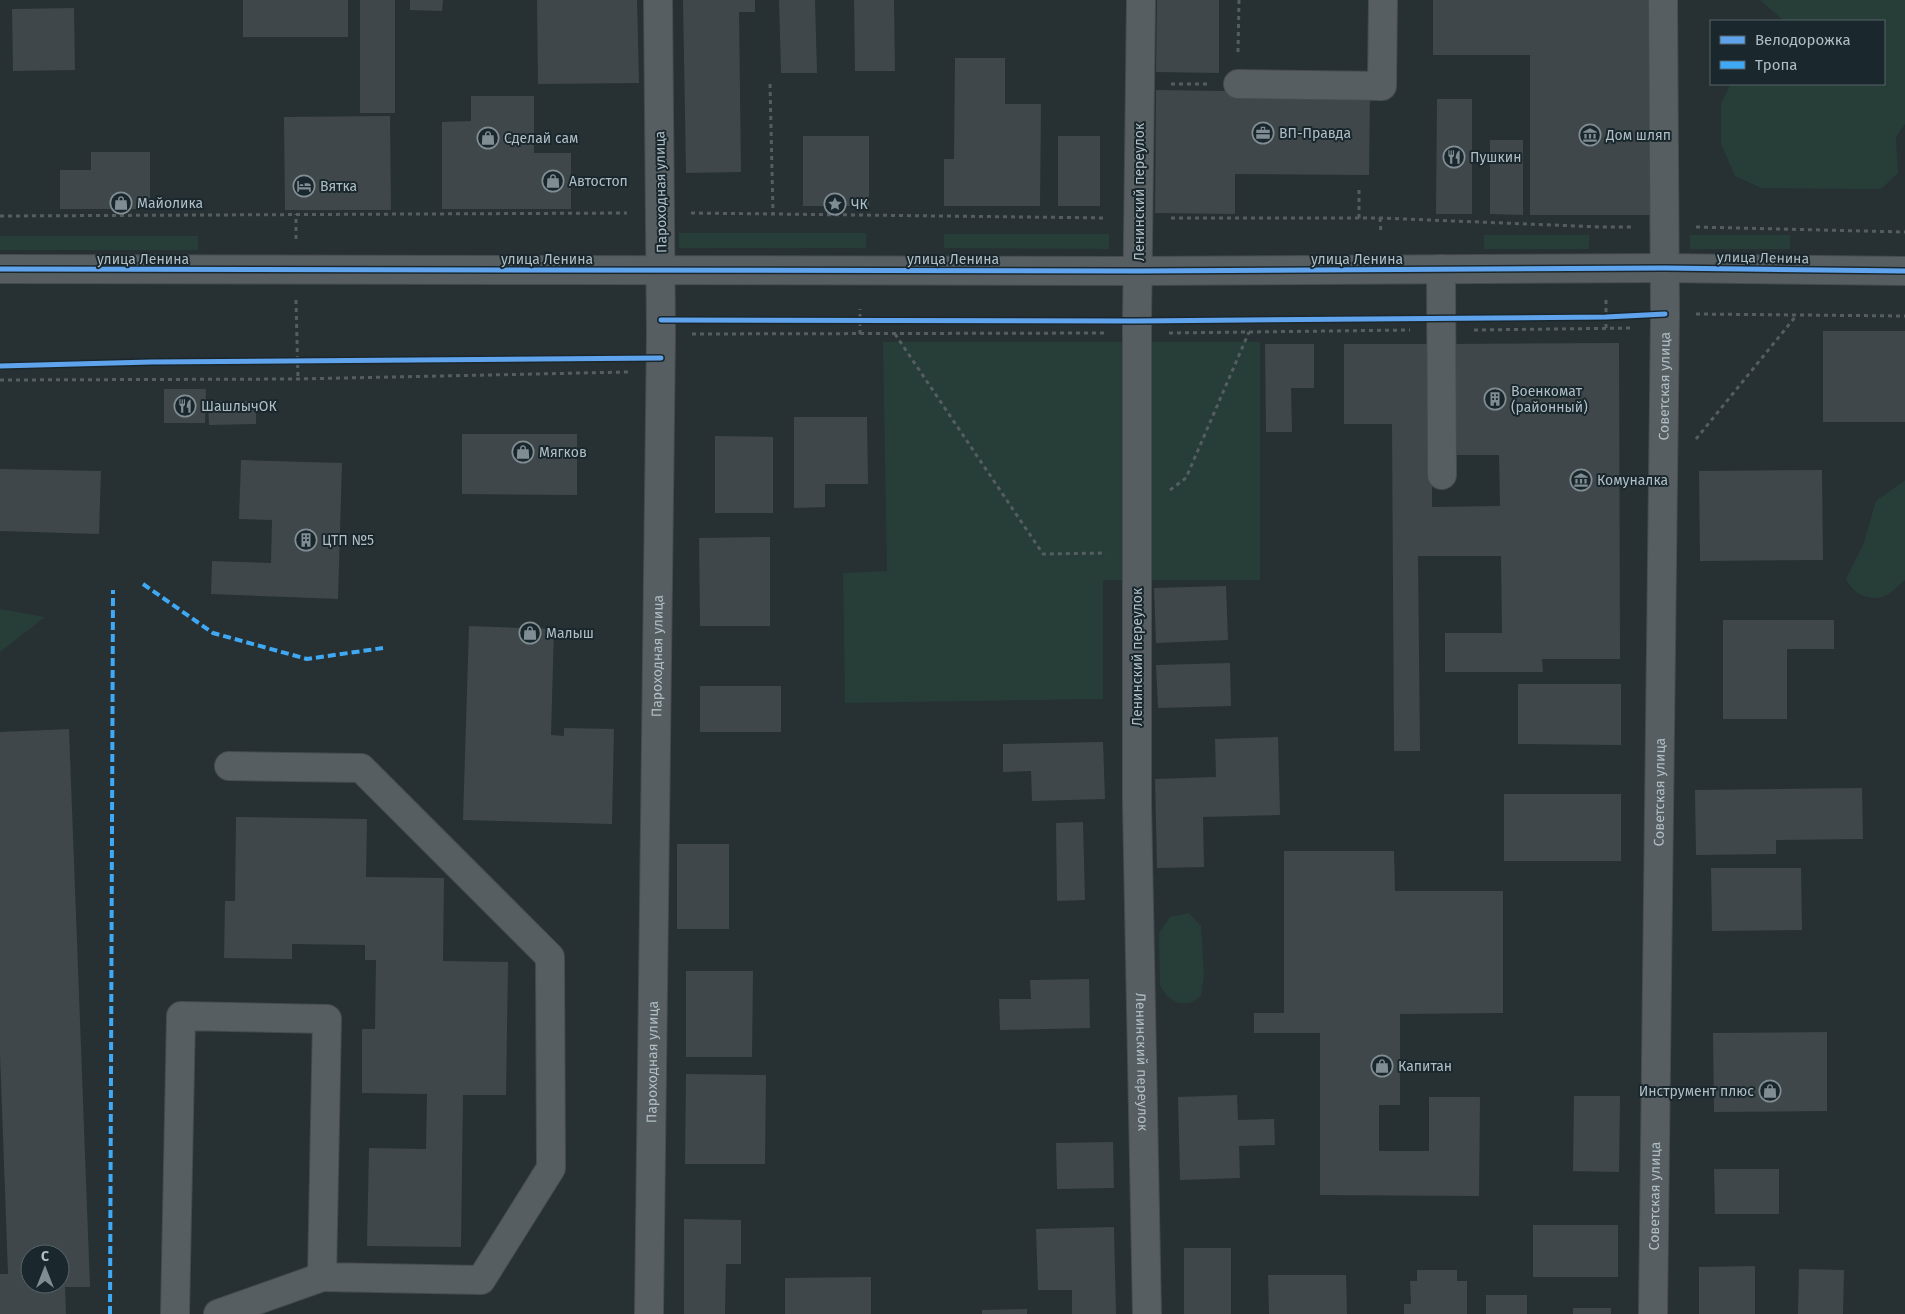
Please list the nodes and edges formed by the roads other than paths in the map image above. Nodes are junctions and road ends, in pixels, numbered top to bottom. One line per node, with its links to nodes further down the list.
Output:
1 (658, 0): 9 (street, Пароходная улица)
2 (1141, 0): 10 (street, Ленинский переулок)
3 (1383, 0): 5 (street)
4 (1663, 0): 6 (street, Советская улица)
5 (1238, 84)
6 (1665, 268): 7 (street, улица Ленина); 11 (street, улица Ленина); 19 (street, Советская улица)
7 (1441, 269): 10 (street, улица Ленина); 12 (street)
8 (0, 270): 9 (street, улица Ленина)
9 (661, 270): 10 (street, улица Ленина); 17 (street, Пароходная улица)
10 (1138, 271): 18 (street, Ленинский переулок)
11 (1905, 271)
12 (1442, 476)
13 (229, 766): 14 (street)
14 (322, 1277): 15 (street); 16 (street)
15 (175, 1314)
16 (218, 1314)
17 (649, 1314)
18 (1147, 1314)
19 (1653, 1314)

